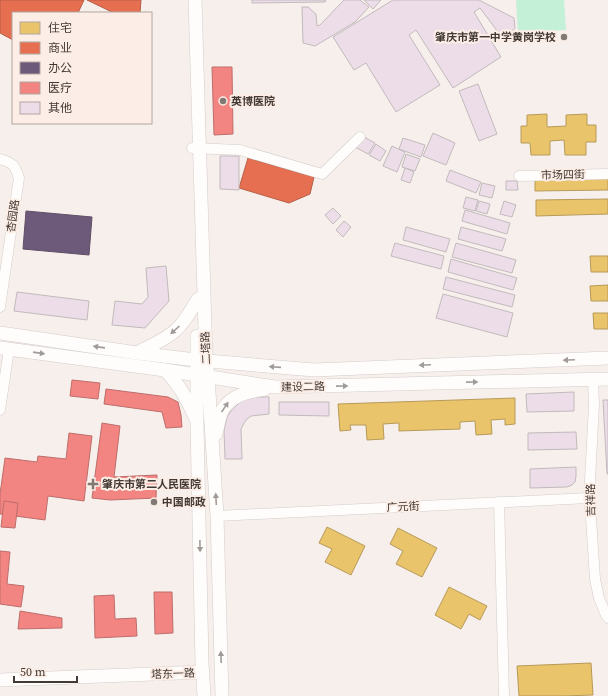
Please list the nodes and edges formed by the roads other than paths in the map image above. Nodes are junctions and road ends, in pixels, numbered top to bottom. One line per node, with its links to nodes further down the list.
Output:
1 (186, 0): 4 (main road, 二塔路)
2 (195, 0): 4 (main road, 二塔路)
3 (360, 137): 4 (street)
4 (195, 148): 8 (main road, 二塔路); 14 (main road, 二塔路)
5 (0, 158): 9 (street, 杏园路)
6 (608, 174): 7 (street, 市场四街)
7 (519, 176)
8 (198, 299): 12 (main road, one-way to 12); 14 (main road, 二塔路)
9 (0, 307)
10 (0, 333): 12 (main road, 建设二路, one-way to 10)
11 (4, 349): 15 (main road, 建设二路, one-way to 15); 22 (street)
12 (137, 353): 14 (main road, 建设二路)
13 (608, 358): 16 (main road, 建设二路, one-way to 16)
14 (201, 361): 16 (main road, 建设二路, one-way to 14); 17 (main road)
15 (165, 370): 17 (main road, 建设二路); 23 (main road)
16 (314, 370): 20 (main road)
17 (203, 376): 21 (main road, 建设二路); 23 (main road, 二塔路); 24 (main road, 二塔路)
18 (608, 379): 19 (main road, 建设二路)
19 (593, 380): 20 (main road, 建设二路, one-way to 19); 25 (street, 吉祥路)
20 (312, 386): 21 (main road, 建设二路)
21 (275, 387): 24 (main road, one-way to 21)
22 (0, 410)
23 (197, 423): 29 (main road, 二塔路, one-way to 29)
24 (213, 444): 27 (main road, 二塔路, one-way to 24)
25 (589, 498): 26 (street, 广元街); 28 (street, 吉祥路)
26 (499, 502): 27 (street, 广元街); 34 (street)
27 (217, 516): 33 (main road, 二塔路, one-way to 27)
28 (608, 618)
29 (203, 668): 30 (main road, 塔东一路); 31 (main road, 塔东一路); 32 (main road, 二塔路)
30 (0, 671)
31 (0, 680)
32 (204, 696)
33 (222, 696)
34 (504, 696)

